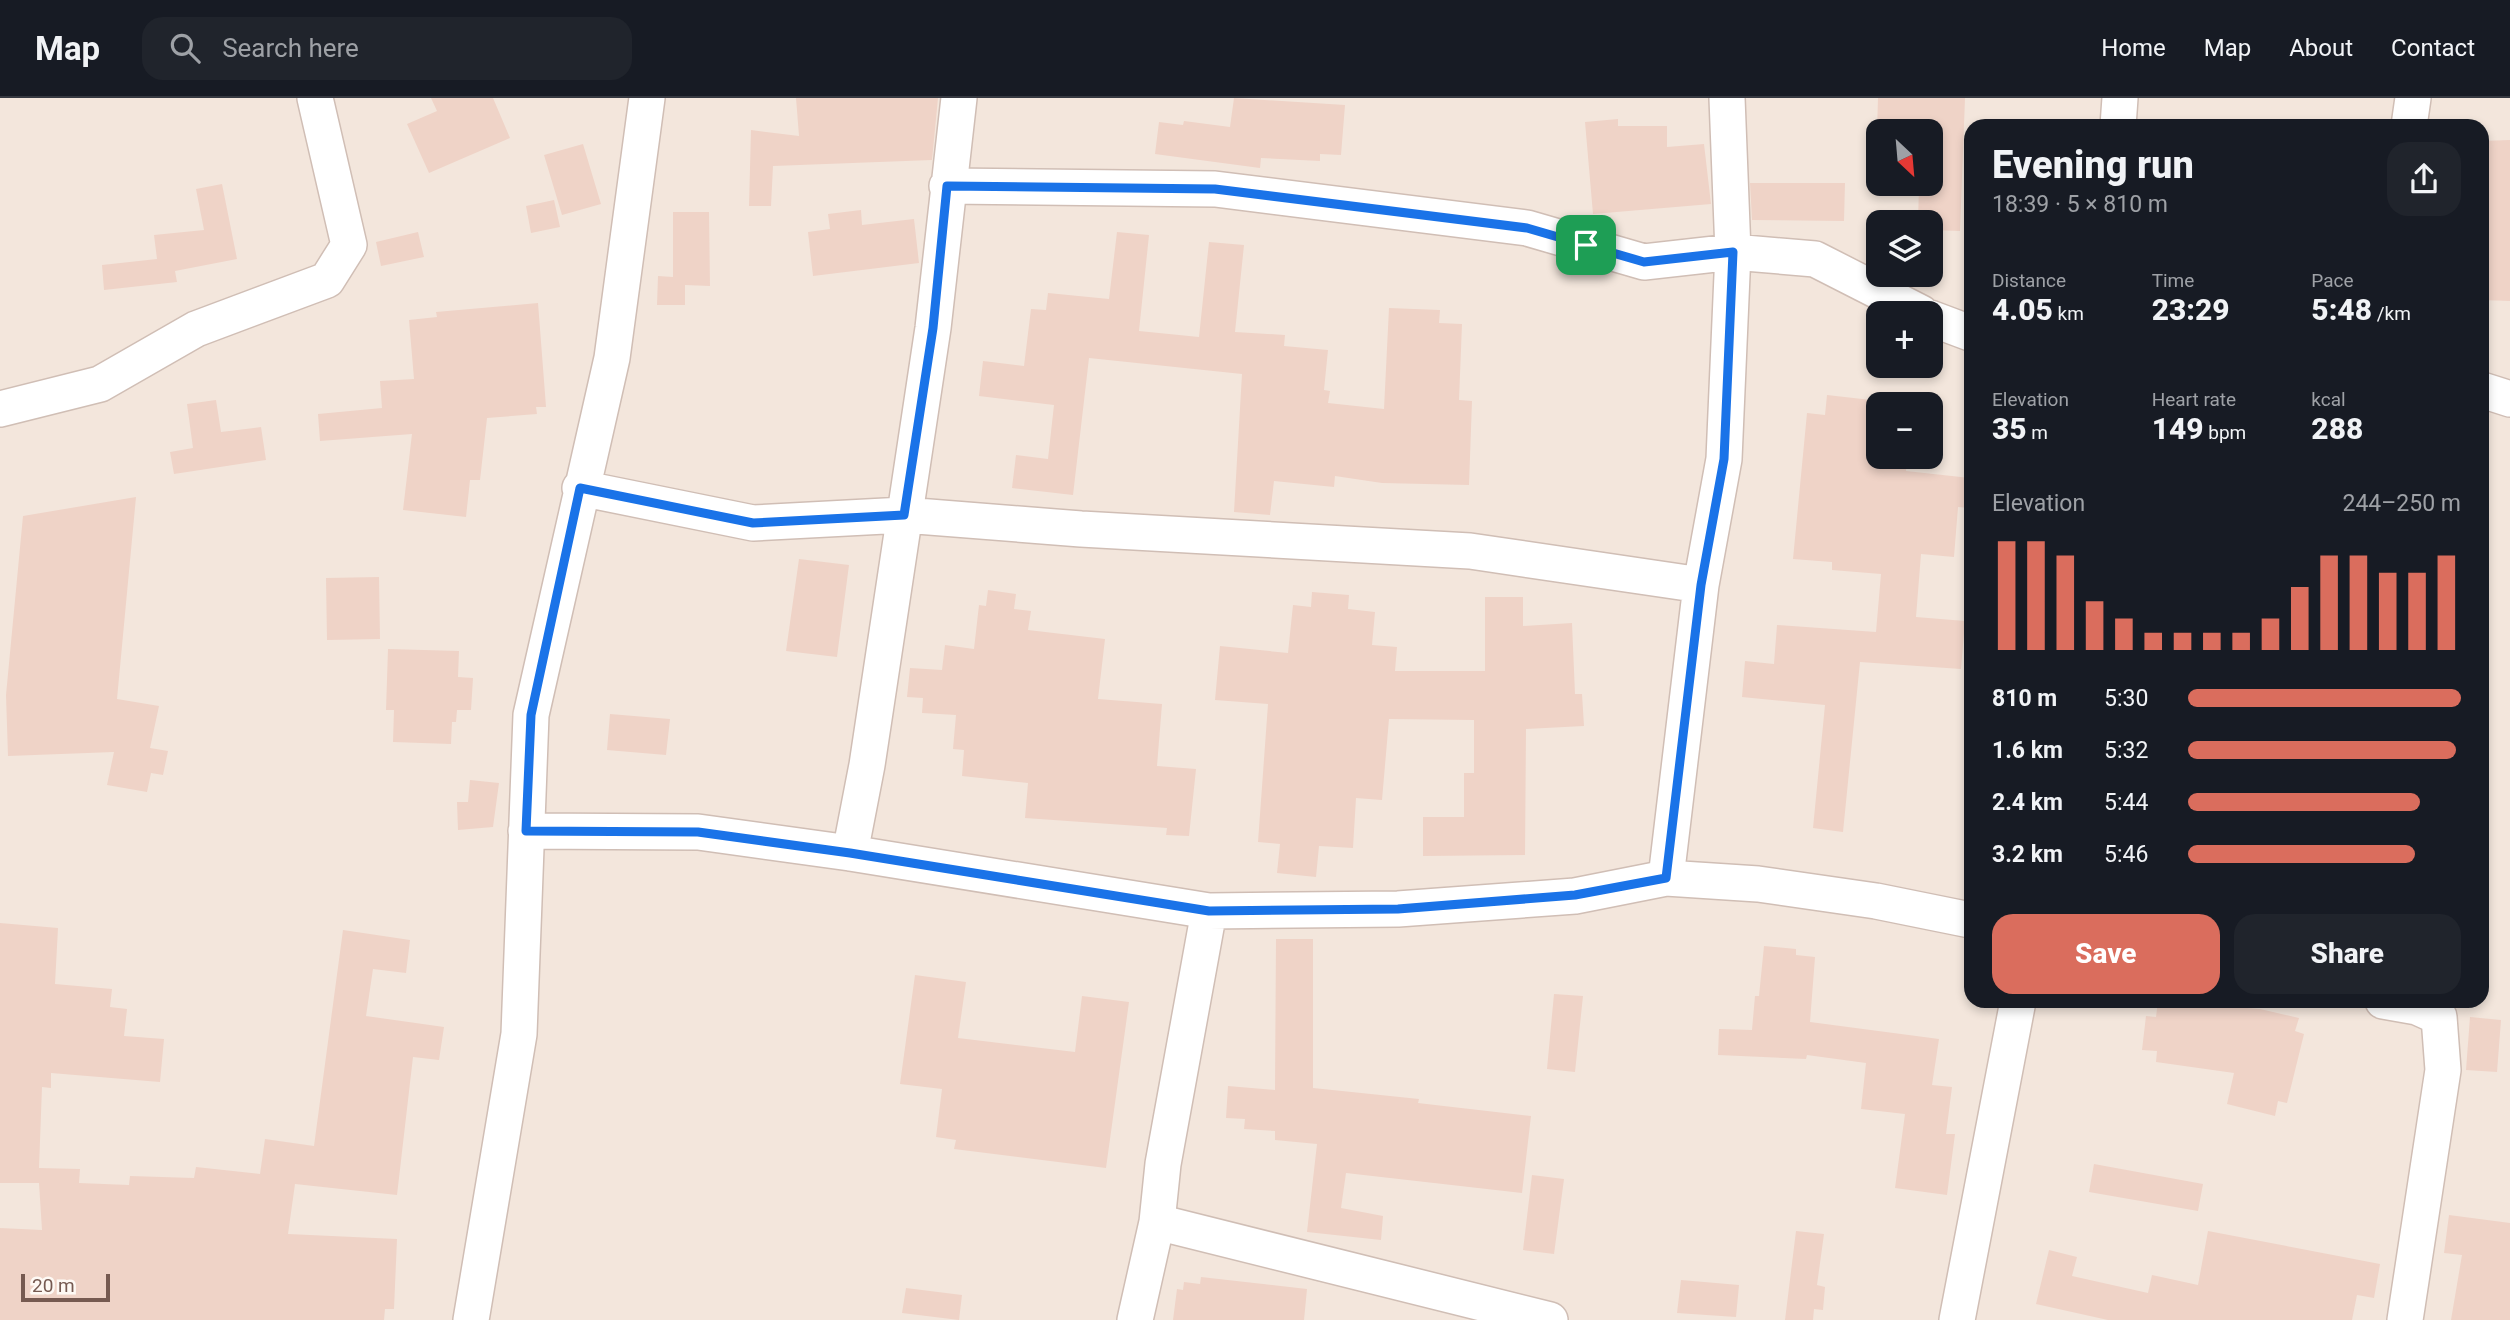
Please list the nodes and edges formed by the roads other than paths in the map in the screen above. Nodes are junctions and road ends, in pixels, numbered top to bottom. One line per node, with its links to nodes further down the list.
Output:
1 (315, 98): 16 (street)
2 (647, 98): 17 (street)
3 (959, 98): 9 (street)
4 (1727, 98): 10 (street)
5 (2120, 98): 7 (street)
6 (2413, 98): 8 (street)
7 (2118, 119)
8 (2410, 119)
9 (947, 186): 10 (street); 18 (street)
10 (1733, 252): 11 (street); 19 (street)
11 (1897, 301)
12 (1943, 323): 13 (street)
13 (1964, 330)
14 (2489, 392): 15 (street)
15 (2510, 399)
16 (0, 409)
17 (580, 488): 18 (street); 20 (street)
18 (904, 515): 19 (street); 21 (street)
19 (1701, 585): 22 (street)
20 (526, 831): 21 (street); 29 (street)
21 (850, 853): 23 (street)
22 (1666, 878): 23 (street); 24 (street)
23 (1209, 911): 27 (street)
24 (1964, 919)
25 (2017, 1008): 28 (street)
26 (2419, 1008): 32 (street)
27 (1157, 1223): 30 (street); 31 (street)
28 (1963, 1318)
29 (471, 1320)
30 (1135, 1320)
31 (1550, 1320)
32 (2405, 1320)

